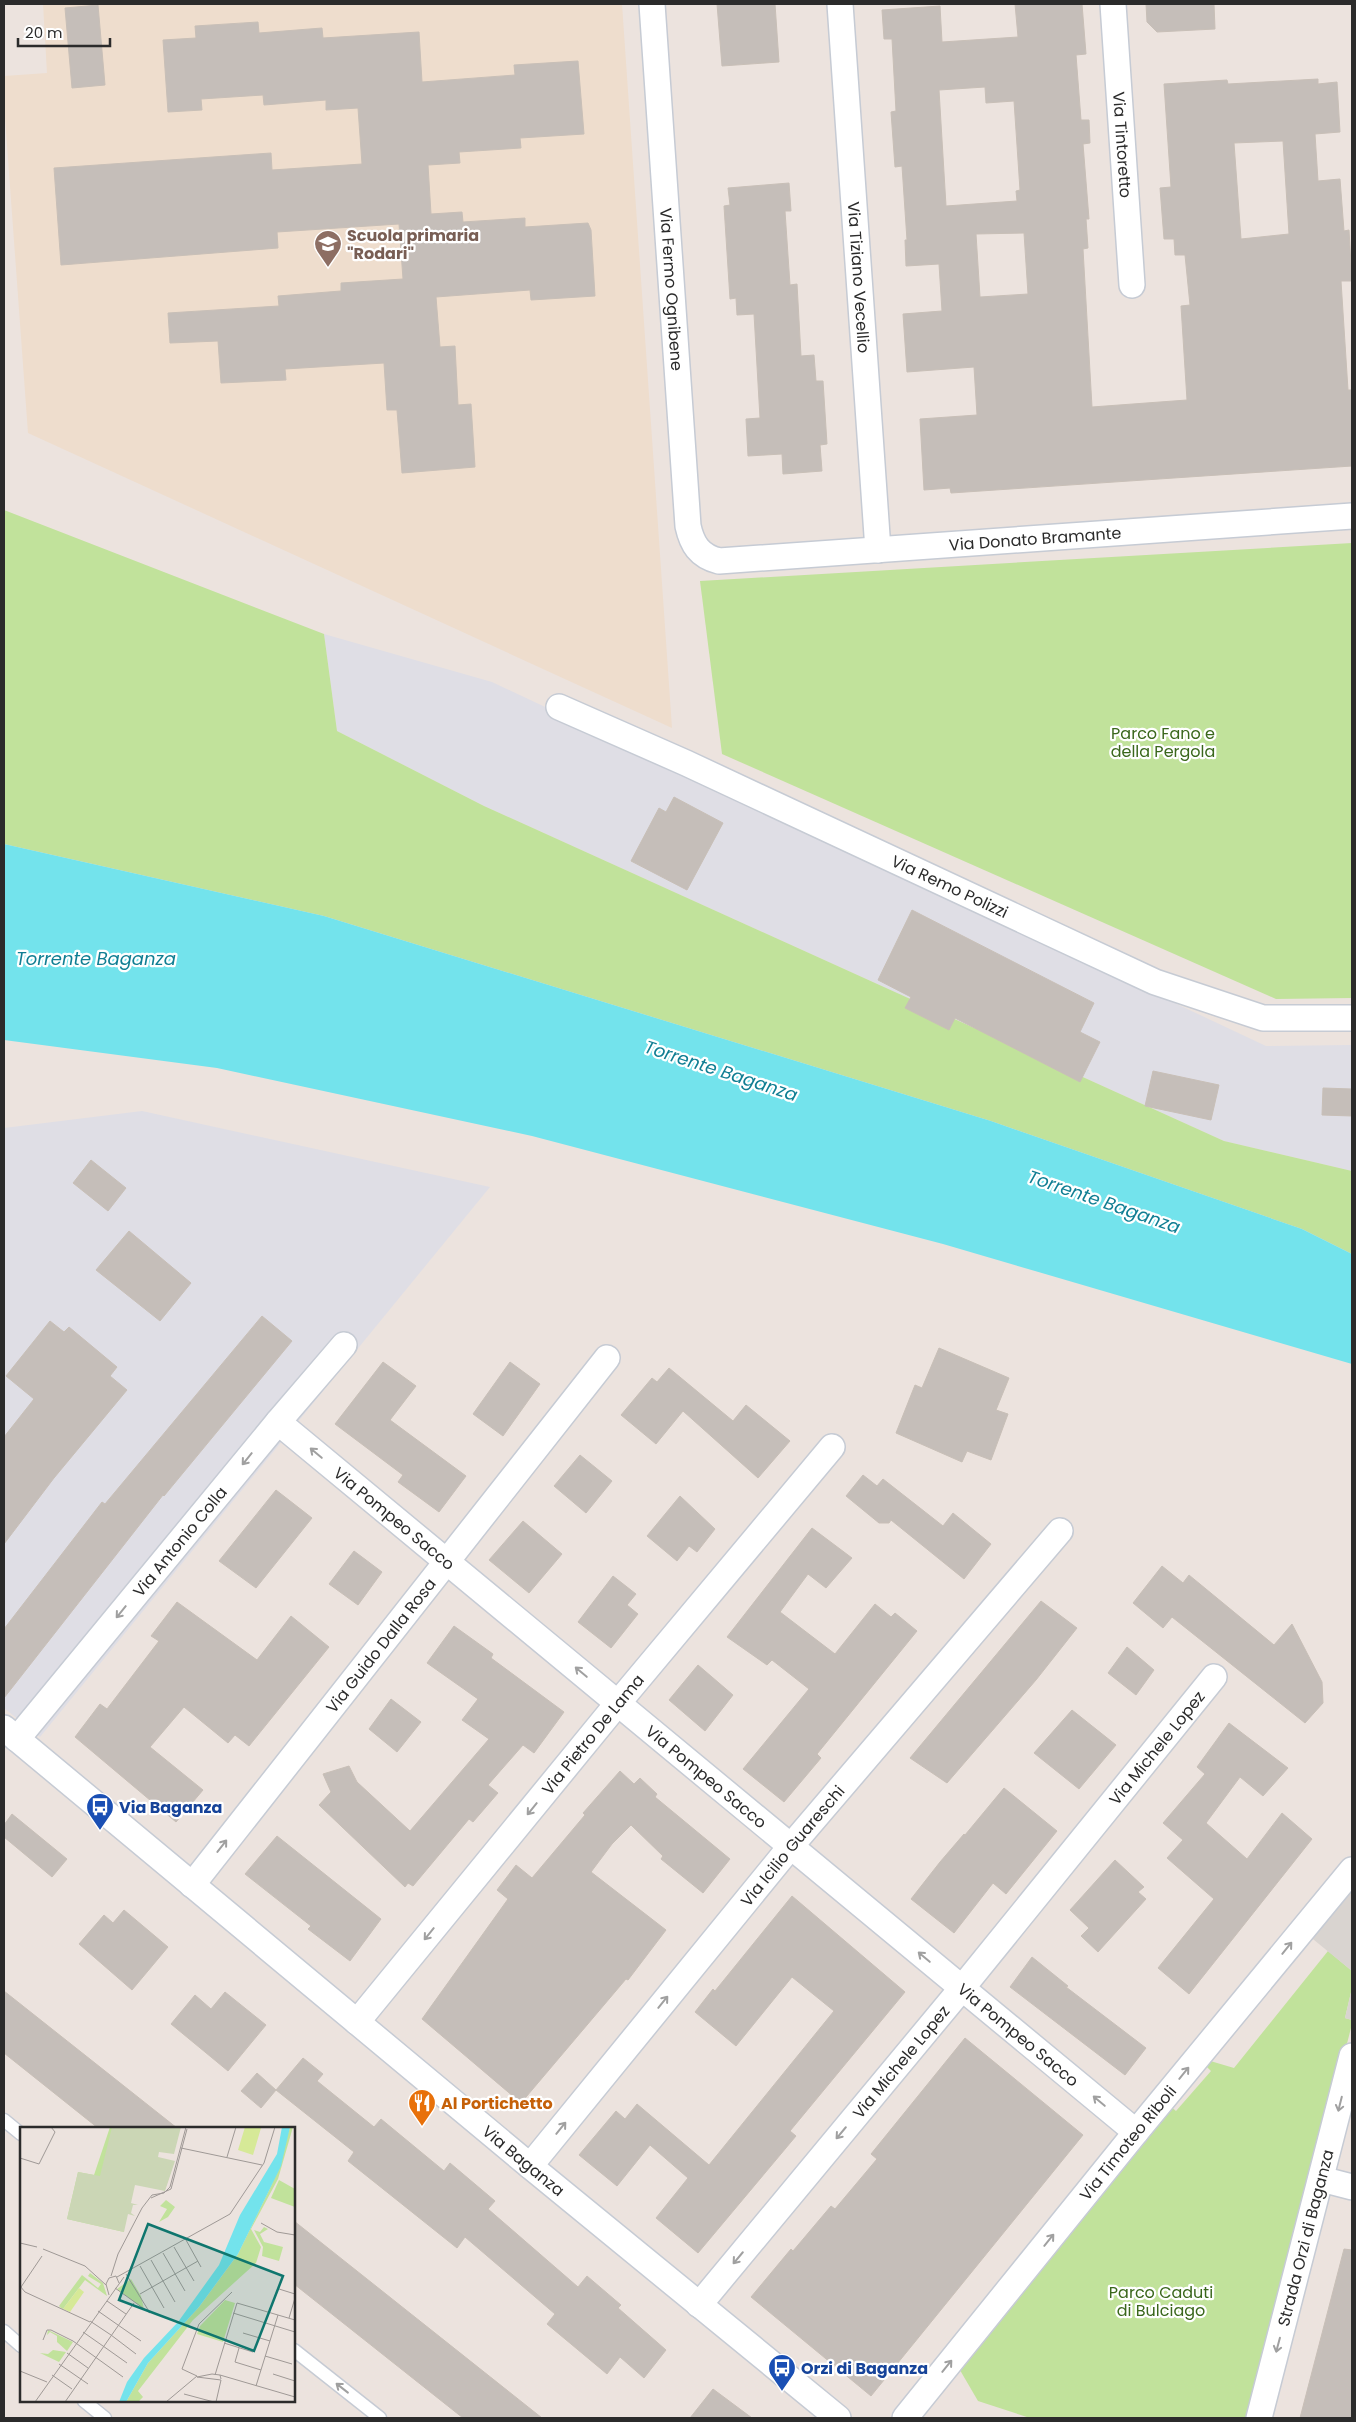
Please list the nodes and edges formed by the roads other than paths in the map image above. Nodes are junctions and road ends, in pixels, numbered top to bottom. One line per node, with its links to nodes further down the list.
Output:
1 (652, 4): 7 (street, Via Fermo Ognibene)
2 (840, 4): 6 (street, Via Tiziano Vecellio)
3 (1113, 4): 4 (street, Via Tintoretto)
4 (1132, 285)
5 (1352, 516): 6 (street, Via Donato Bramante)
6 (878, 550): 7 (street, Via Donato Bramante)
7 (719, 561)
8 (559, 707): 9 (street, Via Remo Polizzi)
9 (1352, 1018)
10 (344, 1345): 12 (street, Via Antonio Colla)
11 (607, 1358): 15 (street, Via Guido Dalla Rosa)
12 (278, 1422): 15 (street, Via Pompeo Sacco, one-way to 12); 18 (street, Via Antonio Colla, one-way to 18)
13 (832, 1447): 17 (street, Via Pietro De Lama)
14 (1060, 1531): 19 (street, Via Icilio Guareschi)
15 (448, 1562): 17 (street, Via Pompeo Sacco, one-way to 15); 21 (street, Via Guido Dalla Rosa, one-way to 15)
16 (1214, 1677): 22 (street, Via Michele Lopez)
17 (618, 1703): 19 (street, Via Pompeo Sacco); 23 (street, Via Pietro De Lama, one-way to 23)
18 (10, 1733): 21 (street, Via Baganza)
19 (790, 1846): 22 (street, Via Pompeo Sacco, one-way to 19); 28 (street, Via Icilio Guareschi, one-way to 19)
20 (1352, 1870): 26 (street, Via Timoteo Riboli, one-way to 20)
21 (192, 1885): 23 (street, Via Baganza)
22 (962, 1988): 26 (street, Via Pompeo Sacco, one-way to 22); 31 (street, Via Michele Lopez, one-way to 31)
23 (357, 2022): 28 (street, Via Baganza)
24 (1352, 2056): 29 (street, Strada Orzi di Baganza, one-way to 29)
25 (4, 2120): 27 (lane)
26 (1136, 2132): 39 (street, Via Timoteo Riboli, one-way to 26)
27 (20, 2133)
28 (530, 2166): 31 (street, Via Baganza)
29 (1321, 2179): 30 (street); 40 (street, Strada Orzi di Baganza, one-way to 40)
30 (1352, 2187)
31 (699, 2305): 38 (street, Via Baganza)
32 (4, 2331): 33 (lane)
33 (20, 2345)
34 (295, 2351): 37 (lane, one-way to 34)
35 (85, 2402): 36 (lane)
36 (105, 2418)
37 (380, 2418)
38 (838, 2418)
39 (905, 2418)
40 (1259, 2418)

